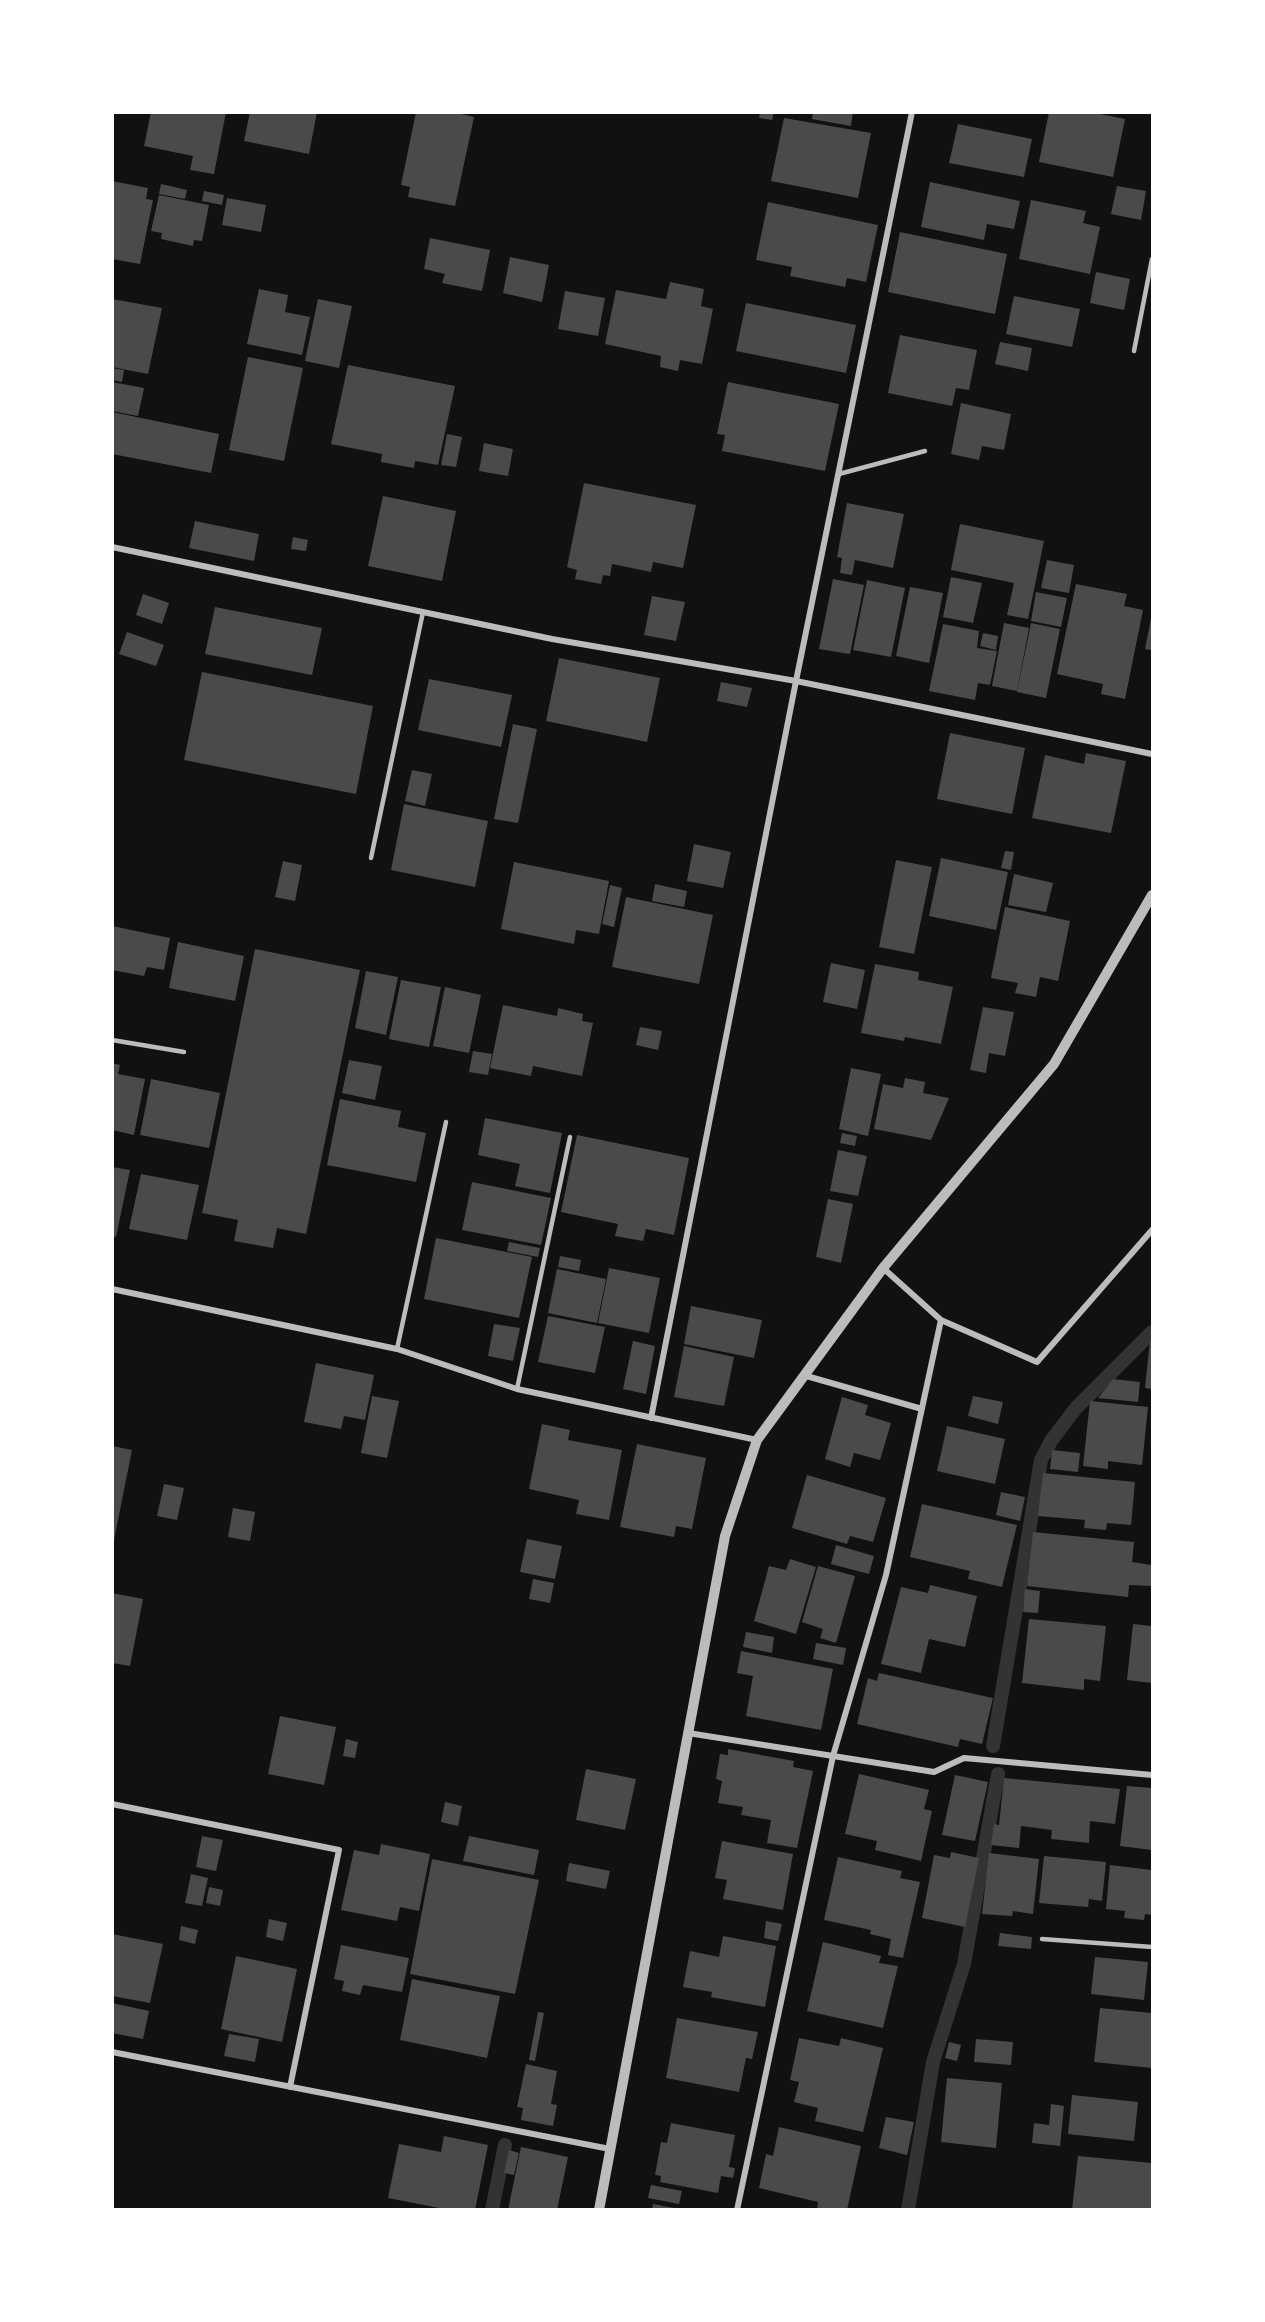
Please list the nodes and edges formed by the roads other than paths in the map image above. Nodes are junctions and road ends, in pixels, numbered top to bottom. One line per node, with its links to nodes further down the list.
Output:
1 (912, 112): 5 (street)
2 (1152, 259): 3 (lane)
3 (1134, 351)
4 (925, 451): 5 (lane)
5 (839, 474): 8 (street)
6 (112, 547): 7 (street)
7 (423, 612): 8 (street); 10 (lane)
8 (796, 681): 9 (street); 24 (street)
9 (1152, 754)
10 (371, 858)
11 (1152, 895): 17 (street)
12 (112, 1040): 13 (lane)
13 (184, 1052)
14 (446, 1122): 20 (lane)
15 (570, 1137): 22 (lane)
16 (1152, 1230): 19 (street)
17 (883, 1268): 19 (street); 21 (street)
18 (112, 1289): 20 (street)
19 (941, 1320): 23 (street)
20 (397, 1349): 22 (street)
21 (803, 1375): 23 (street); 25 (street)
22 (517, 1389): 24 (street)
23 (922, 1409): 27 (street)
24 (651, 1418): 25 (street)
25 (757, 1440): 26 (street)
26 (687, 1732): 27 (street); 34 (street)
27 (833, 1756): 28 (street); 36 (street)
28 (1152, 1775)
29 (112, 1804): 33 (street)
30 (1042, 1939): 31 (lane)
31 (1152, 1947)
32 (112, 2052): 33 (street)
33 (290, 2087): 34 (street)
34 (610, 2149): 35 (street)
35 (599, 2210)
36 (737, 2210)

